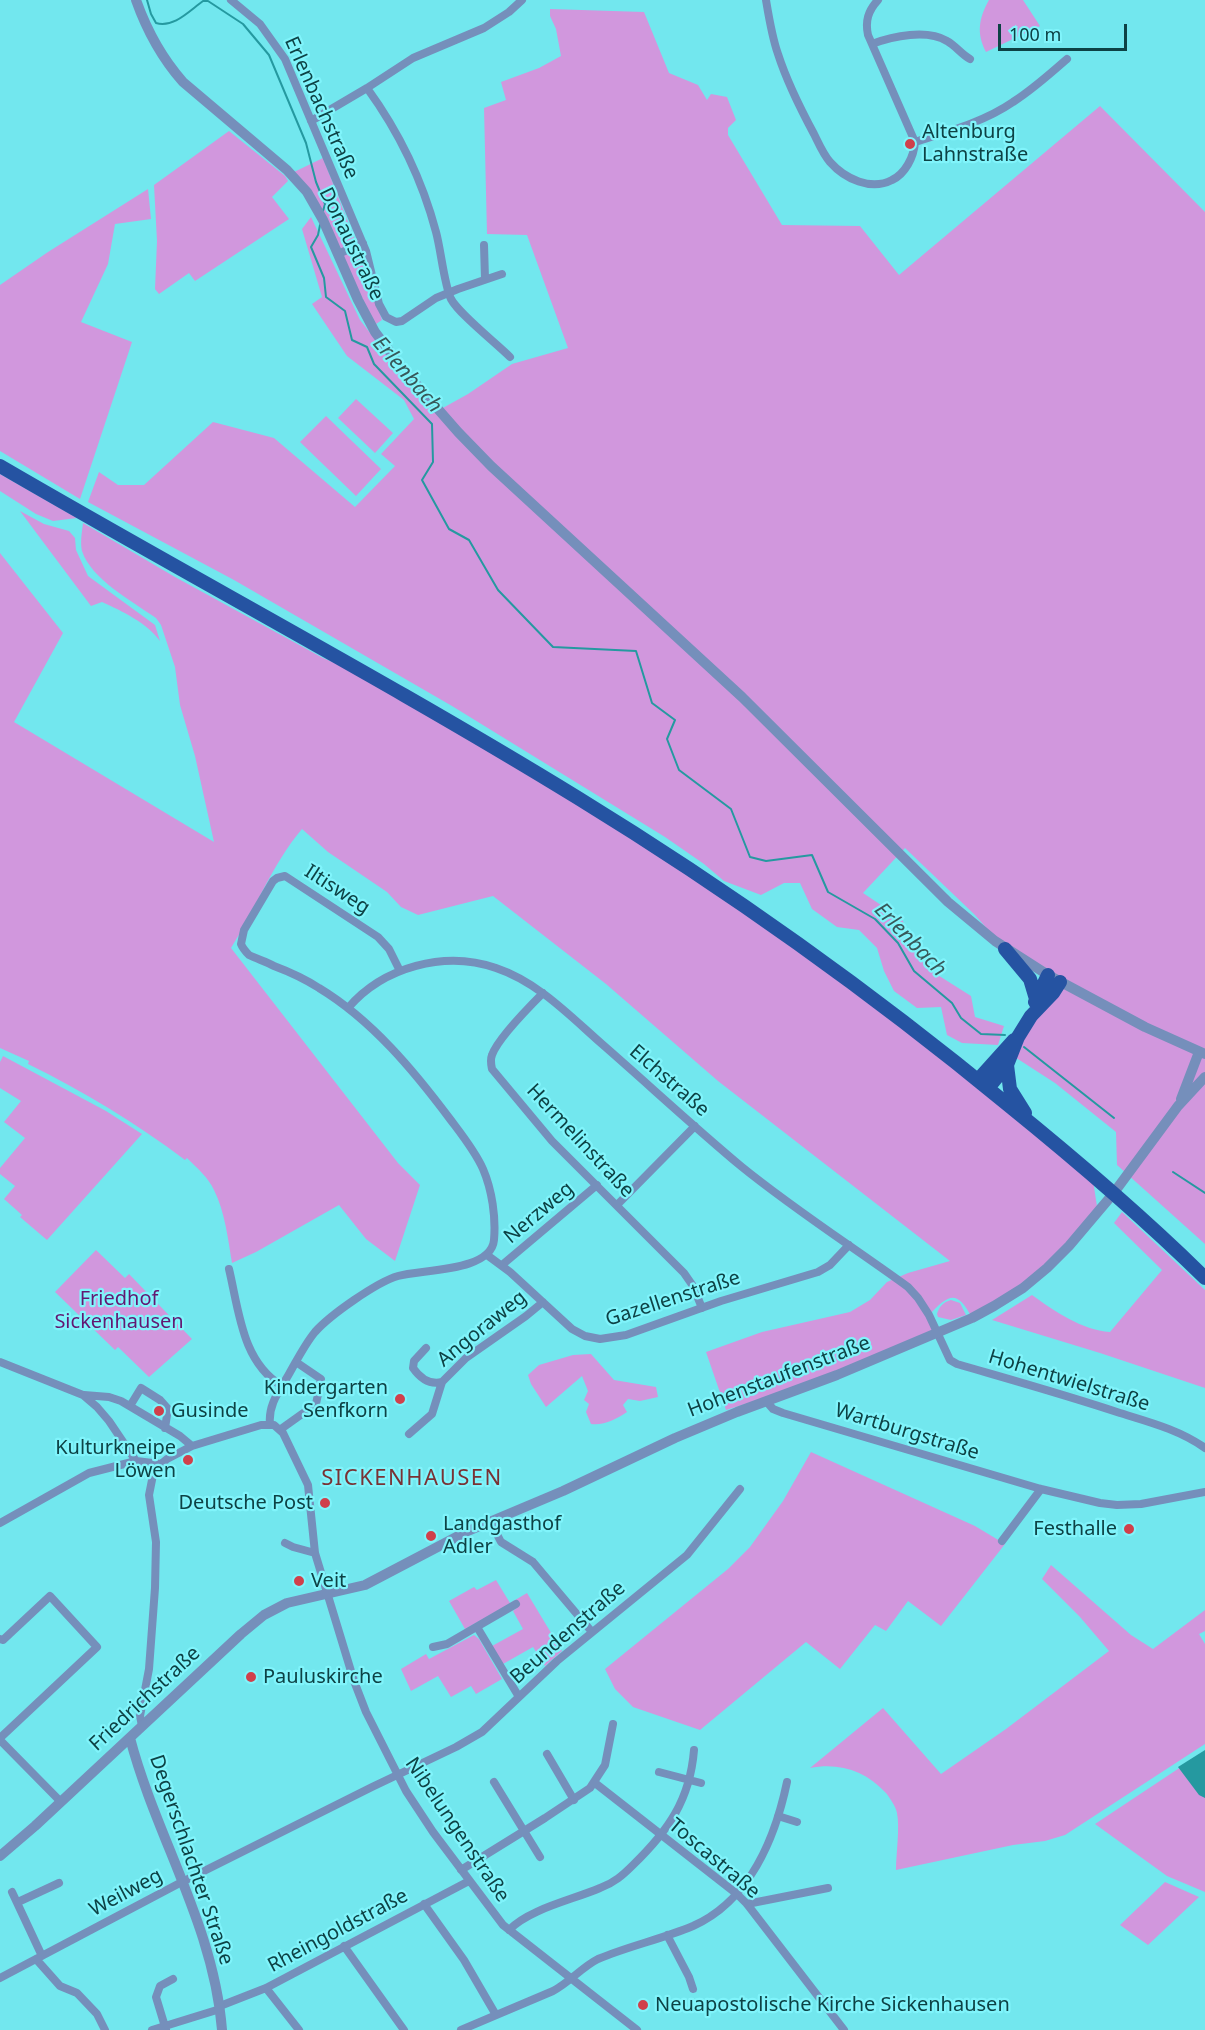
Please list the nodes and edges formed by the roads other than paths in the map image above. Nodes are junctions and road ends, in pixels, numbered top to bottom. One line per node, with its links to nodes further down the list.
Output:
1 (136, 0): 14 (street, Donaustraße)
2 (231, 0): 10 (street, Erlenbachstraße)
3 (522, 0): 9 (street)
4 (766, 0): 11 (street)
5 (878, 0): 6 (street)
6 (872, 44): 7 (street); 11 (street)
7 (970, 59)
8 (1067, 59): 11 (street)
9 (367, 88): 10 (street); 17 (street)
10 (311, 120): 12 (street, Erlenbachstraße)
11 (915, 142)
12 (363, 243): 14 (street); 17 (street, Erlenbachstraße)
13 (484, 245): 16 (street)
14 (338, 254): 20 (street, Donaustraße)
15 (502, 274): 16 (street, Erlenbachstraße)
16 (485, 279): 17 (street, Erlenbachstraße)
17 (449, 292): 18 (street)
18 (510, 357)
19 (0, 466): 31 (main road)
20 (1005, 948): 22 (street, Donaustraße); 25 (main road)
21 (400, 971): 24 (street, Elchstraße); 26 (street, Elchstraße); 26 (street, Iltisweg)
22 (1048, 975): 23 (street, Donaustraße); 25 (main road)
23 (1060, 982): 27 (main road); 28 (street, Donaustraße)
24 (543, 993): 33 (street, Elchstraße); 35 (street, Hermelinstraße)
25 (1036, 999): 27 (main road)
26 (348, 1008): 38 (street)
27 (1031, 1016): 29 (main road)
28 (1202, 1053): 32 (street, Hohenstaufenstraße)
29 (1003, 1060): 31 (main road); 34 (main road)
30 (1205, 1077): 32 (street, Hohenstaufenstraße)
31 (983, 1084): 34 (main road)
32 (1178, 1106): 44 (street, Hohenstaufenstraße)
33 (695, 1126): 36 (street); 37 (street, Elchstraße)
34 (1037, 1128): 41 (main road)
35 (597, 1185): 36 (street, Hermelinstraße); 39 (street, Nerzweg)
36 (617, 1205): 43 (street, Hermelinstraße)
37 (849, 1245): 43 (street, Gazellenstraße); 44 (street, Elchstraße)
38 (487, 1255): 39 (street, Gazellenstraße); 47 (street)
39 (502, 1265): 42 (street, Gazellenstraße)
40 (229, 1269): 49 (street)
41 (1205, 1278)
42 (543, 1302): 43 (street, Gazellenstraße); 48 (street, Angoraweg)
43 (702, 1308)
44 (938, 1331): 51 (street, Hohenstaufenstraße); 58 (street, Hohentwielstraße)
45 (426, 1348): 48 (street, Angoraweg)
46 (0, 1362): 50 (street)
47 (296, 1362): 49 (street); 55 (street)
48 (442, 1382): 56 (street, Angoraweg)
49 (282, 1386): 53 (street)
50 (83, 1395): 52 (street); 59 (street)
51 (766, 1401): 62 (street, Wartburgstraße); 64 (street, Hohenstaufenstraße)
52 (130, 1406): 54 (street); 54 (street)
53 (270, 1424): 55 (street); 57 (street)
54 (165, 1428): 57 (street)
55 (281, 1429): 68 (street, Nibelungenstraße)
56 (409, 1434)
57 (192, 1446): 60 (street)
58 (1205, 1448)
59 (135, 1461): 60 (street); 65 (street)
60 (159, 1466): 77 (street)
61 (740, 1489): 72 (street, Beundenstraße)
62 (1041, 1489): 63 (street, Wartburgstraße); 66 (street)
63 (1205, 1492)
64 (490, 1521): 69 (street, Hohenstaufenstraße); 72 (street)
65 (0, 1523)
66 (1002, 1541)
67 (285, 1543): 68 (street)
68 (315, 1552): 69 (street, Nibelungenstraße)
69 (328, 1593): 77 (street, Friedrichstraße); 83 (street, Nibelungenstraße)
70 (516, 1605): 71 (street)
71 (477, 1627): 74 (street); 75 (street)
72 (592, 1632): 75 (street, Beundenstraße)
73 (0, 1639): 79 (street)
74 (433, 1647)
75 (519, 1697): 83 (street, Beundenstraße)
76 (613, 1724): 87 (street)
77 (142, 1726): 78 (street, Friedrichstraße)
78 (130, 1738): 90 (street, Friedrichstraße); 99 (street, Degerschlachter Straße)
79 (0, 1739): 90 (street)
80 (694, 1750): 84 (street)
81 (547, 1754): 89 (street)
82 (659, 1772): 84 (street)
83 (397, 1775): 97 (street, Nibelungenstraße); 99 (street, Weilweg)
84 (690, 1780): 88 (street); 94 (street)
85 (494, 1782): 93 (street)
86 (787, 1782): 91 (street)
87 (595, 1783): 89 (street); 94 (street, Toscastraße)
88 (701, 1784)
89 (574, 1800): 93 (street)
90 (61, 1802): 95 (street, Friedrichstraße)
91 (778, 1816): 92 (street); 103 (street)
92 (797, 1822)
93 (524, 1831): 96 (street); 97 (street)
94 (662, 1835): 103 (street, Toscastraße); 107 (street)
95 (0, 1856)
96 (540, 1857)
97 (461, 1870): 98 (street, Nibelungenstraße)
98 (469, 1881): 105 (street, Rheingoldstraße); 107 (street, Nibelungenstraße)
99 (183, 1882): 110 (street, Weilweg); 116 (street, Degerschlachter Straße)
100 (58, 1883): 104 (street)
101 (828, 1888): 106 (street)
102 (12, 1892): 104 (street)
103 (737, 1894): 106 (street, Toscastraße); 108 (street)
104 (18, 1902): 110 (street)
105 (424, 1904): 109 (street, Rheingoldstraße); 117 (street)
106 (747, 1904): 126 (street, Toscastraße)
107 (508, 1930): 113 (street, Nibelungenstraße)
108 (667, 1935): 113 (street); 115 (street)
109 (344, 1946): 114 (street, Rheingoldstraße); 123 (street)
110 (39, 1957): 111 (street, Weilweg); 119 (street)
111 (0, 1978)
112 (173, 1979): 118 (street)
113 (572, 1979): 117 (street); 125 (street, Nibelungenstraße)
114 (266, 1988): 116 (street, Rheingoldstraße); 122 (street)
115 (693, 1989)
116 (220, 2008): 118 (street, Rheingoldstraße); 121 (street, Degerschlachter Straße)
117 (496, 2015): 124 (street)
118 (165, 2028): 120 (street, Rheingoldstraße)
119 (105, 2030)
120 (152, 2030)
121 (222, 2030)
122 (299, 2030)
123 (404, 2030)
124 (461, 2030)
125 (638, 2030)
126 (844, 2030)

